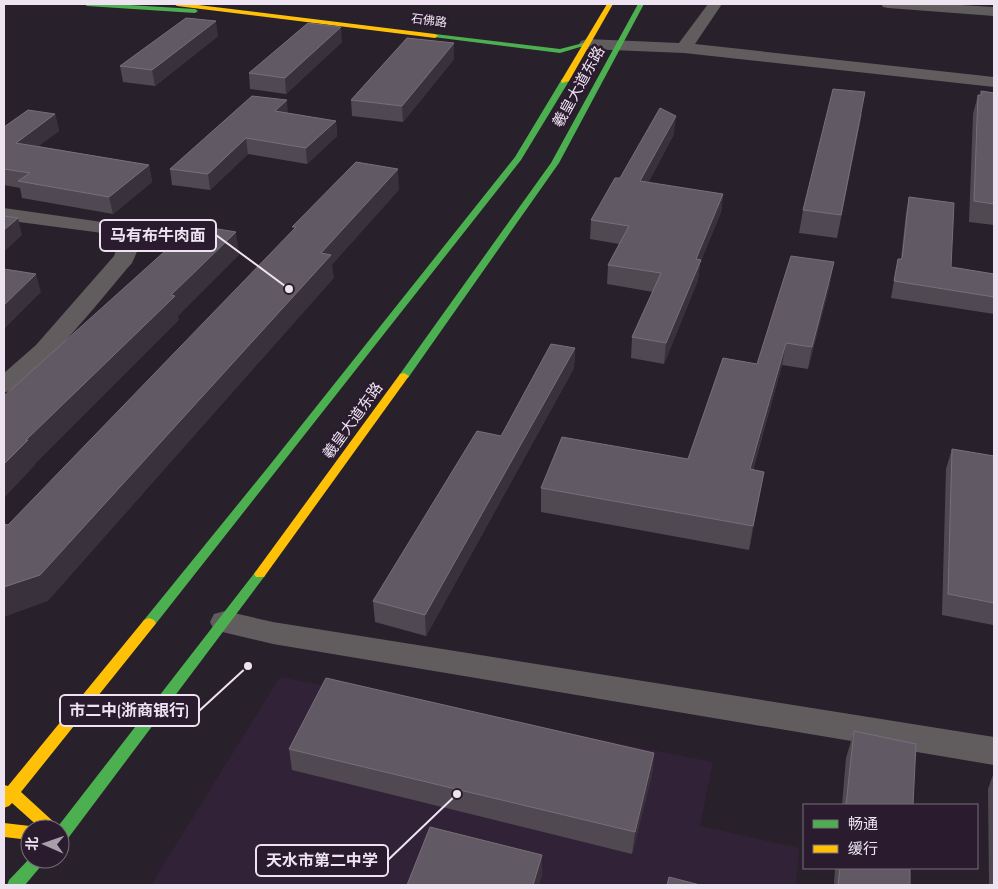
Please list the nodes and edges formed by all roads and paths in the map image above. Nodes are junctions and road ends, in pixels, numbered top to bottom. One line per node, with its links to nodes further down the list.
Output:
1 (87, 4): 8 (main road, 石佛路)
2 (177, 4): 8 (main road, 石佛路)
3 (610, 4): 9 (main road, 羲皇大道东路)
4 (642, 4): 10 (main road, 羲皇大道东路)
5 (715, 4): 11 (street)
6 (888, 4): 7 (street)
7 (994, 12)
8 (267, 16): 9 (main road, 石佛路)
9 (588, 44): 10 (street); 17 (main road, 羲皇大道东路)
10 (620, 46): 11 (street); 15 (main road, 羲皇大道东路)
11 (684, 48): 12 (street)
12 (994, 82)
13 (4, 214): 14 (street)
14 (4, 386)
15 (225, 622): 16 (street); 19 (main road, 羲皇大道东路)
16 (994, 752)
17 (6, 796): 18 (main road)
18 (37, 819)
19 (70, 823)
20 (4, 830): 21 (main road)
21 (20, 832)
22 (30, 869): 23 (main road)
23 (15, 885)

